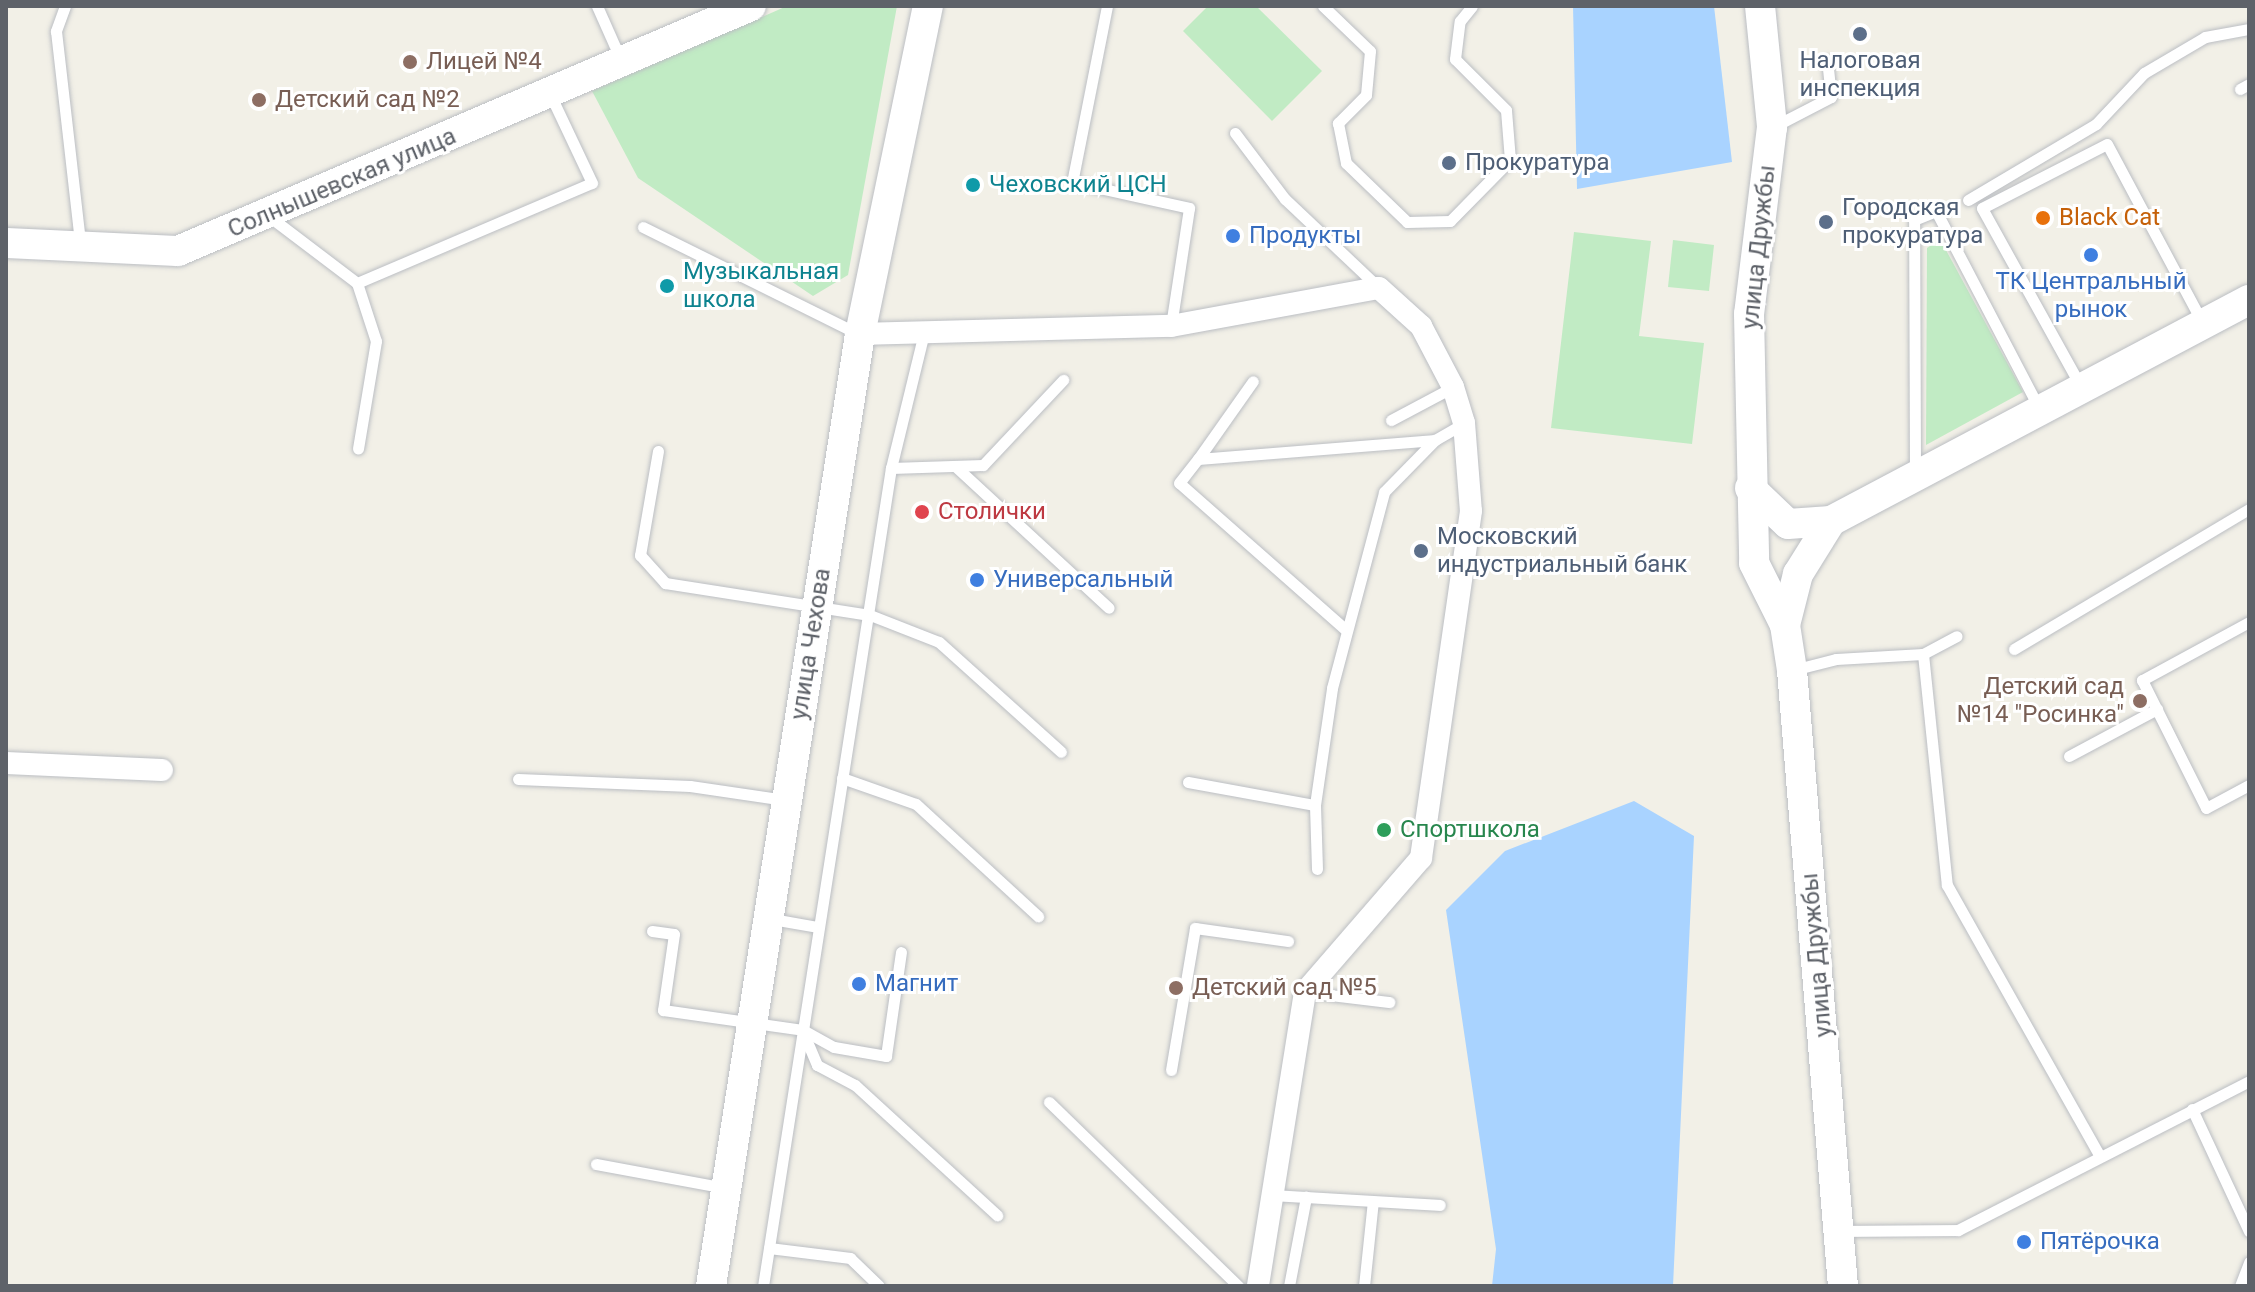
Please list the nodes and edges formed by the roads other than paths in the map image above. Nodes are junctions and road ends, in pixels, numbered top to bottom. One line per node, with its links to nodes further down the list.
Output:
1 (65, 6): 21 (lane)
2 (597, 6): 10 (lane)
3 (751, 6): 10 (street, Солнышевская улица)
4 (928, 6): 27 (street, улица Чехова)
5 (1107, 6): 26 (lane)
6 (1323, 6): 7 (lane)
7 (1472, 6)
8 (1760, 6): 14 (street, улица Дружбы)
9 (2249, 29): 13 (lane)
10 (620, 58): 12 (street, Солнышевская улица)
11 (1827, 61): 14 (lane)
12 (549, 91): 18 (street, Солнышевская улица); 22 (lane)
13 (2096, 124): 16 (lane); 17 (lane)
14 (1772, 127): 43 (street, улица Дружбы)
15 (1235, 133): 23 (lane)
16 (2107, 144): 25 (lane); 32 (lane)
17 (1968, 200)
18 (270, 217): 21 (street, Солнышевская улица); 22 (lane)
19 (643, 227): 27 (lane)
20 (6, 243): 21 (street, Солнышевская улица)
21 (81, 252)
22 (357, 283): 37 (lane)
23 (1379, 288): 26 (street); 31 (street)
24 (2249, 300): 25 (street)
25 (2204, 324): 32 (street)
26 (1171, 326): 28 (street)
27 (860, 334): 28 (street); 46 (street, улица Чехова)
28 (923, 337): 41 (lane)
29 (1063, 380): 40 (lane)
30 (1253, 381): 39 (lane)
31 (1453, 387): 34 (lane); 35 (street)
32 (2084, 392): 33 (street)
33 (2042, 415): 42 (street); 42 (lane)
34 (1391, 420)
35 (1464, 423): 36 (lane); 74 (street)
36 (1435, 440): 39 (lane); 51 (lane)
37 (358, 448)
38 (658, 451): 46 (lane)
39 (1198, 459): 51 (lane)
40 (955, 466): 41 (lane); 47 (lane)
41 (891, 468): 48 (lane)
42 (1915, 481): 45 (street)
43 (1750, 488): 45 (street); 50 (street, улица Дружбы)
44 (2249, 509): 53 (lane)
45 (1831, 521): 50 (street, улица Дружбы)
46 (817, 608): 48 (lane); 65 (street, улица Чехова)
47 (1109, 608)
48 (870, 615): 57 (lane); 61 (lane)
49 (2249, 622): 56 (lane)
50 (1785, 625): 55 (street, улица Дружбы)
51 (1346, 630): 66 (lane)
52 (1957, 636): 54 (lane)
53 (2014, 649)
54 (1923, 654): 55 (lane); 82 (lane)
55 (1792, 670): 90 (street, улица Дружбы)
56 (2157, 709): 58 (lane); 64 (lane)
57 (1061, 752)
58 (2069, 756)
59 (6, 763): 60 (street)
60 (162, 770)
61 (842, 778): 68 (lane); 70 (lane)
62 (518, 779): 65 (lane)
63 (1188, 782): 66 (lane)
64 (2249, 785)
65 (786, 800): 69 (street, улица Чехова)
66 (1315, 805): 67 (lane)
67 (1317, 869)
68 (1038, 916)
69 (765, 918): 70 (lane); 76 (street, улица Чехова)
70 (818, 927): 77 (lane)
71 (652, 931): 76 (lane)
72 (1288, 941): 78 (lane)
73 (901, 952): 77 (lane)
74 (1305, 992): 75 (lane); 85 (street)
75 (1389, 1002)
76 (749, 1023): 77 (lane); 84 (street, улица Чехова)
77 (803, 1030): 89 (lane); 92 (lane)
78 (1171, 1070)
79 (2249, 1081): 81 (lane)
80 (1049, 1102): 97 (lane)
81 (2192, 1109): 82 (lane); 91 (lane)
82 (2099, 1155): 90 (lane)
83 (596, 1164): 84 (lane)
84 (725, 1188): 94 (street, улица Чехова)
85 (1273, 1195): 86 (lane); 98 (street)
86 (1306, 1197): 87 (lane); 99 (lane)
87 (1373, 1201): 88 (lane); 100 (lane)
88 (1440, 1205)
89 (997, 1215)
90 (1841, 1231): 101 (street, улица Дружбы)
91 (2249, 1231)
92 (769, 1248): 95 (lane); 96 (lane)
93 (2249, 1262): 102 (lane)
94 (711, 1286)
95 (763, 1286)
96 (879, 1286)
97 (1238, 1286)
98 (1258, 1286)
99 (1289, 1286)
100 (1364, 1286)
101 (1843, 1286)
102 (2240, 1286)

